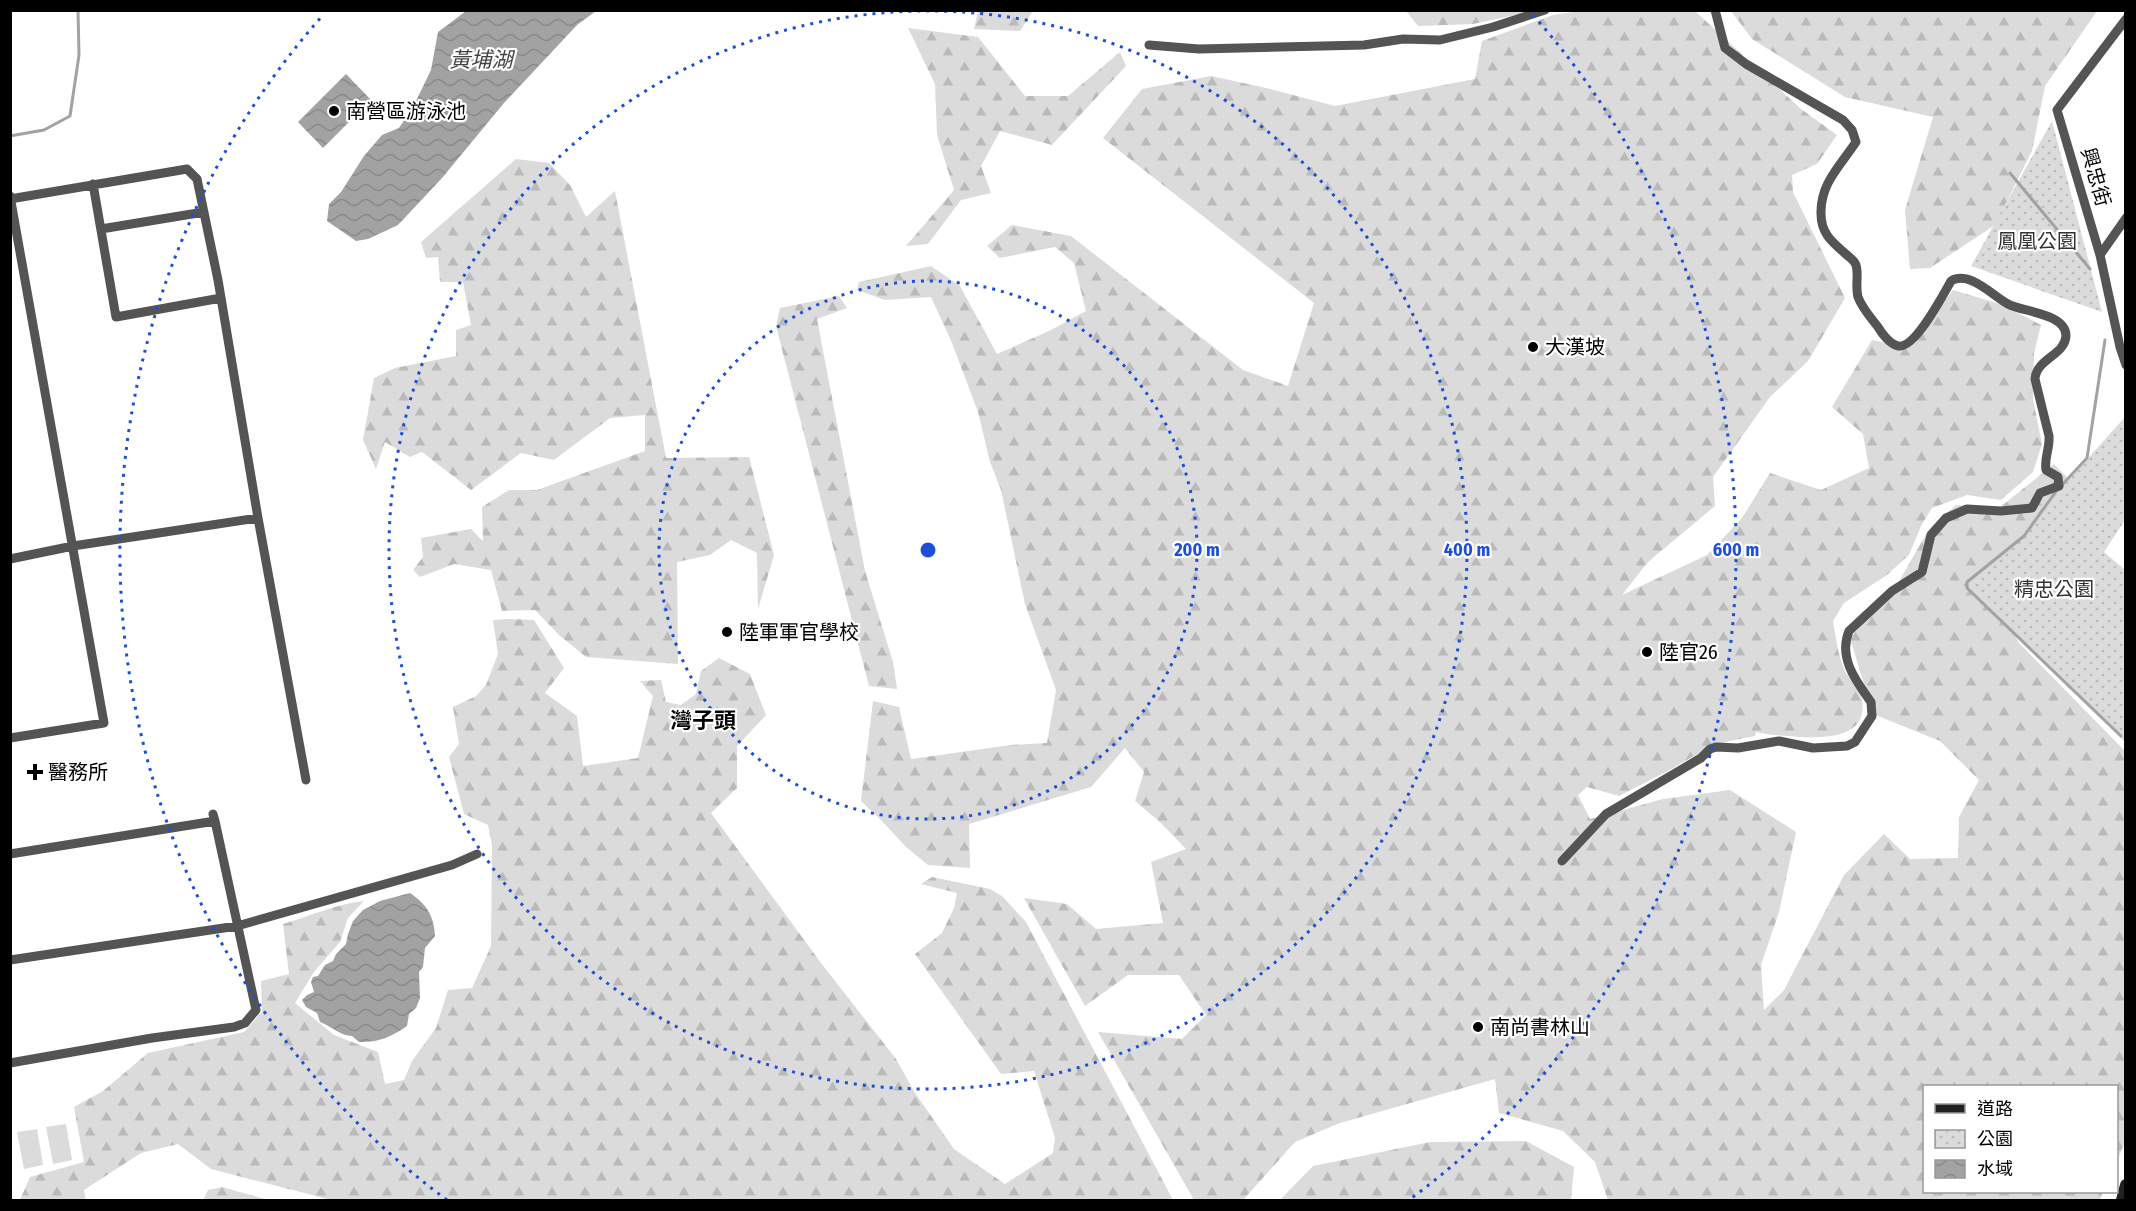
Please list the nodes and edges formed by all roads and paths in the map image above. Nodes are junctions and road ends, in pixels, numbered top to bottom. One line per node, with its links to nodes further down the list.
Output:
1 (1545, 10): 4 (street)
2 (1715, 10): 20 (street)
3 (2126, 19): 10 (street, 興忠街)
4 (1149, 45)
5 (93, 184): 6 (street); 7 (street); 9 (street)
6 (11, 198): 14 (street)
7 (204, 212): 9 (street); 11 (street)
8 (2126, 218): 10 (street)
9 (101, 229): 11 (street)
10 (2100, 255): 12 (street, 興忠街)
11 (221, 298): 13 (street)
12 (2126, 365)
13 (258, 518): 14 (street); 17 (street)
14 (73, 546): 15 (street); 16 (street)
15 (10, 559)
16 (10, 738)
17 (306, 780)
18 (10, 854): 21 (street)
19 (477, 854): 21 (street)
20 (1562, 861)
21 (237, 926): 22 (street); 23 (street)
22 (10, 960)
23 (10, 1063)
24 (2126, 1185): 25 (street)
25 (2121, 1200)

